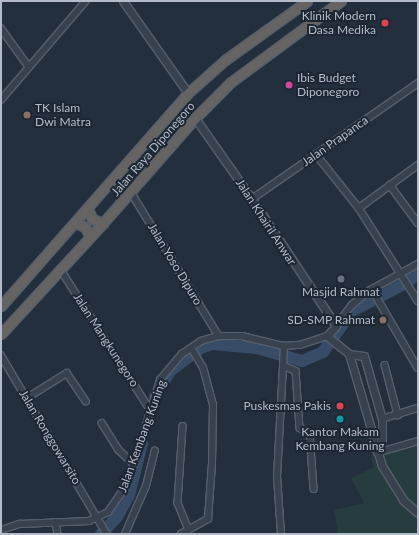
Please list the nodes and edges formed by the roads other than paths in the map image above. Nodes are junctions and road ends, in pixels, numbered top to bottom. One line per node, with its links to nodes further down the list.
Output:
1 (86, 1): 6 (street)
2 (123, 1): 8 (street)
3 (308, 1): 8 (highway, Jalan Raya Diponegoro)
4 (341, 1): 10 (highway, Jalan Raya Diponegoro)
5 (1, 28): 6 (street)
6 (29, 67): 9 (street)
7 (418, 83): 11 (street, Jalan Prapanca)
8 (188, 93): 17 (highway, Jalan Raya Diponegoro)
9 (1, 100)
10 (195, 118): 14 (highway, Jalan Raya Diponegoro); 15 (street, Jalan Khairil Anwar)
11 (316, 154): 15 (street, Jalan Prapanca); 16 (street)
12 (418, 165): 13 (street)
13 (390, 186): 16 (street); 20 (street)
14 (131, 192): 19 (highway, Jalan Raya Diponegoro); 30 (street, Jalan Yoso Dipuro)
15 (252, 199): 28 (street, Jalan Khairil Anwar)
16 (359, 208): 24 (street)
17 (88, 209): 18 (highway, Jalan Raya Diponegoro); 19 (highway)
18 (76, 223): 21 (highway); 27 (highway, Jalan Raya Diponegoro)
19 (103, 223): 21 (highway, Jalan Raya Diponegoro)
20 (418, 223)
21 (90, 237): 23 (highway, Jalan Raya Diponegoro)
22 (418, 264): 24 (street, Jalan Kembang Kuning)
23 (61, 270): 29 (highway, Jalan Raya Diponegoro); 44 (street, Jalan Mangkunegoro)
24 (401, 273): 25 (street, Jalan Kembang Kuning); 26 (street)
25 (374, 292): 28 (street, Jalan Kembang Kuning); 38 (street)
26 (418, 301)
27 (1, 306)
28 (336, 326): 31 (street, Jalan Kembang Kuning)
29 (1, 334)
30 (219, 336): 32 (street, Jalan Kembang Kuning); 33 (street, Jalan Kembang Kuning)
31 (331, 340): 32 (street, Jalan Kembang Kuning); 34 (street)
32 (284, 346): 36 (street)
33 (192, 349): 44 (street, Jalan Kembang Kuning); 58 (street)
34 (349, 354): 39 (street); 40 (street)
35 (1, 355): 41 (street, Jalan Ronggowarsito)
36 (284, 364): 53 (street); 63 (street)
37 (385, 365): 45 (street)
38 (418, 368)
39 (372, 387): 40 (street); 46 (street)
40 (361, 391): 51 (street)
41 (26, 398): 42 (street); 55 (street, Jalan Ronggowarsito)
42 (86, 401)
43 (418, 408): 45 (street)
44 (150, 409): 52 (street, Jalan Kembang Kuning)
45 (398, 415): 46 (street)
46 (382, 419): 51 (street)
47 (102, 423): 52 (street)
48 (183, 426): 58 (street)
49 (418, 441): 51 (street)
50 (155, 451): 61 (street)
51 (376, 451): 54 (street)
52 (134, 464): 55 (street, Jalan Kembang Kuning)
53 (314, 489)
54 (418, 513)
55 (99, 519): 56 (street); 59 (street, Jalan Ronggowarsito)
56 (56, 522): 57 (street); 60 (street)
57 (2, 528)
58 (189, 530): 62 (street)
59 (106, 531)
60 (58, 534)
61 (125, 534)
62 (181, 534)
63 (281, 534)

